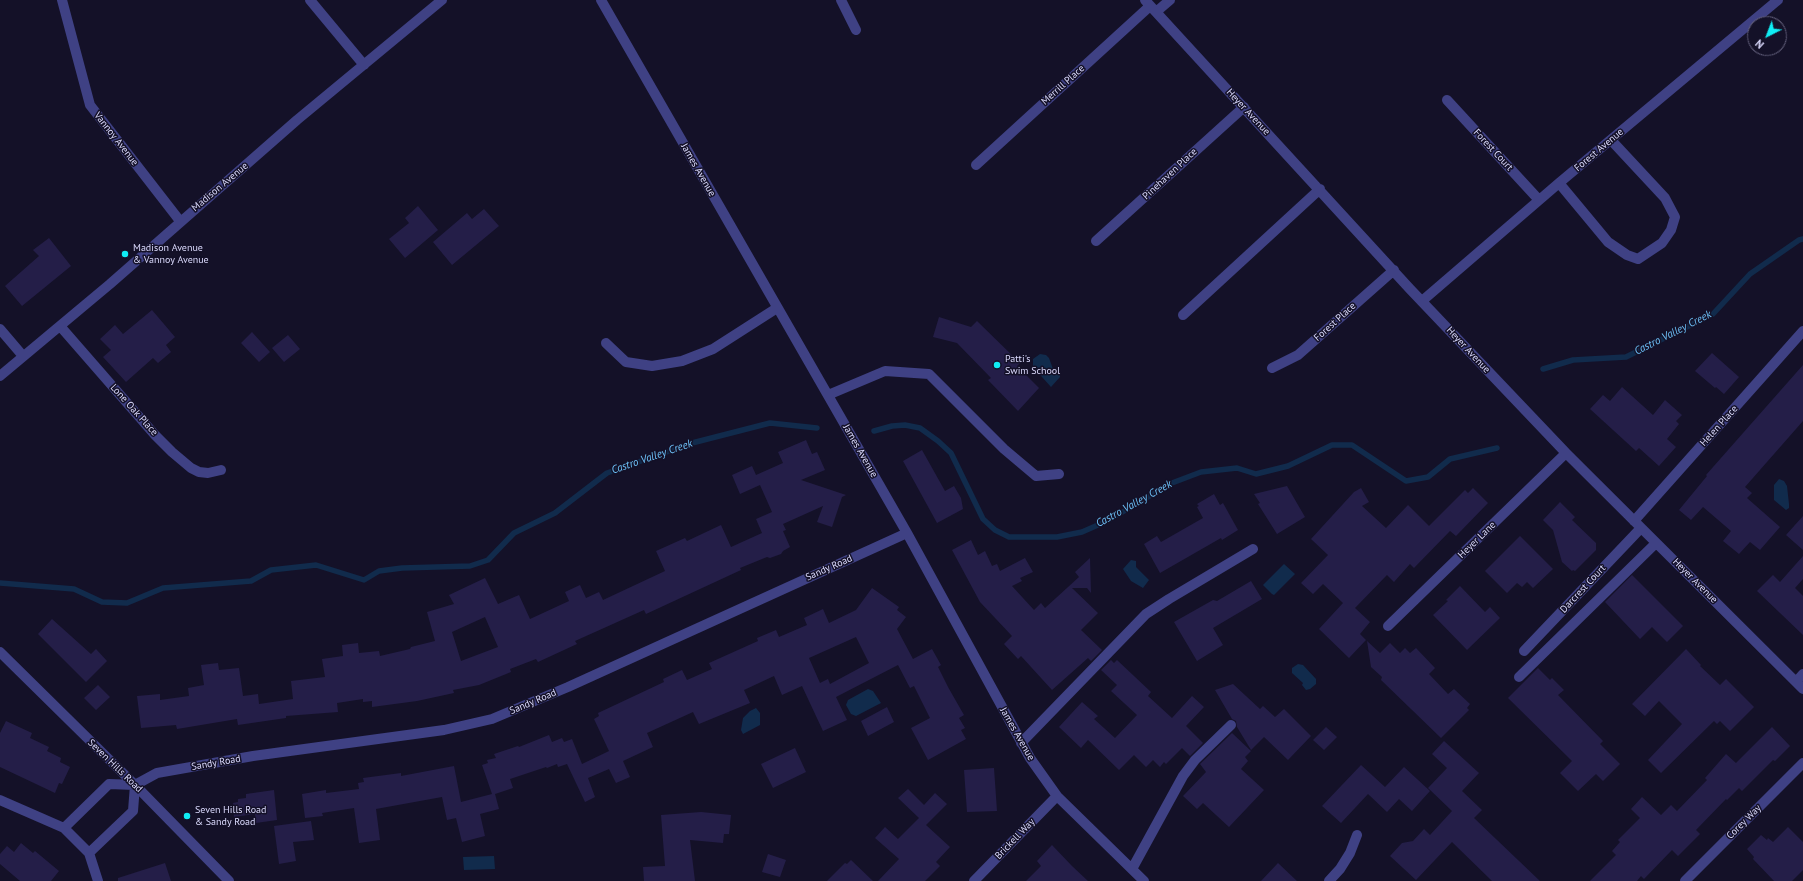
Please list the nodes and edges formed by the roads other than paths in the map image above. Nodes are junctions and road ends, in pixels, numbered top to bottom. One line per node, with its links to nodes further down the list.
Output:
1 (62, 0): 18 (street, Vannoy Avenue)
2 (310, 0): 10 (street)
3 (442, 0): 10 (street, Madison Avenue)
4 (601, 0): 22 (street, James Avenue)
5 (841, 0): 9 (street)
6 (1170, 0): 8 (street, Merrill Place)
7 (1778, 0): 13 (street, Forest Avenue)
8 (1151, 6): 12 (street, Heyer Avenue); 14 (street, Merrill Place)
9 (856, 30)
10 (364, 65): 18 (street, Madison Avenue)
11 (1447, 100): 17 (street, Forest Court)
12 (1244, 107): 16 (street, Heyer Avenue); 19 (street, Pinehaven Place)
13 (1611, 140): 15 (street, Forest Avenue); 15 (street)
14 (976, 165)
15 (1559, 183): 17 (street, Forest Avenue)
16 (1320, 189): 20 (street, Heyer Avenue); 23 (street)
17 (1539, 200): 21 (street, Forest Avenue)
18 (180, 221): 24 (street, Madison Avenue)
19 (1096, 241)
20 (1394, 270): 21 (street, Heyer Avenue); 29 (street, Forest Place)
21 (1422, 301): 32 (street, Heyer Avenue)
22 (777, 308): 27 (street); 31 (street, James Avenue)
23 (1183, 315)
24 (60, 326): 28 (street, Madison Avenue); 33 (street, Lone Oak Place)
25 (0, 329): 28 (street)
26 (1803, 331): 35 (street, Helen Place)
27 (606, 343)
28 (23, 356): 30 (street, Madison Avenue)
29 (1272, 368)
30 (0, 376)
31 (828, 395): 34 (street); 36 (street, James Avenue)
32 (1566, 454): 35 (street, Heyer Avenue); 39 (street, Heyer Lane)
33 (221, 470)
34 (1059, 474)
35 (1638, 525): 37 (street, Heyer Avenue); 40 (street, Darcrest Court)
36 (907, 533): 45 (street, James Avenue); 47 (street, Sandy Road)
37 (1656, 543): 42 (street); 43 (street, Heyer Avenue)
38 (1253, 549): 45 (street)
39 (1388, 626)
40 (1524, 651)
41 (0, 652): 47 (street, Seven Hills Road)
42 (1519, 677)
43 (1801, 682)
44 (1232, 725): 53 (street)
45 (1021, 743): 48 (street, James Avenue)
46 (1803, 763): 59 (street, Corey Way)
47 (134, 785): 50 (street); 52 (street); 55 (street, Seven Hills Road)
48 (1057, 796): 53 (street, James Avenue); 56 (street, Brickell Way)
49 (0, 800): 50 (street)
50 (64, 828): 52 (street)
51 (1357, 835): 58 (street)
52 (89, 853): 54 (street)
53 (1132, 869): 57 (street, James Avenue)
54 (98, 881)
55 (229, 881)
56 (974, 881)
57 (1144, 881)
58 (1330, 881)
59 (1685, 881)

